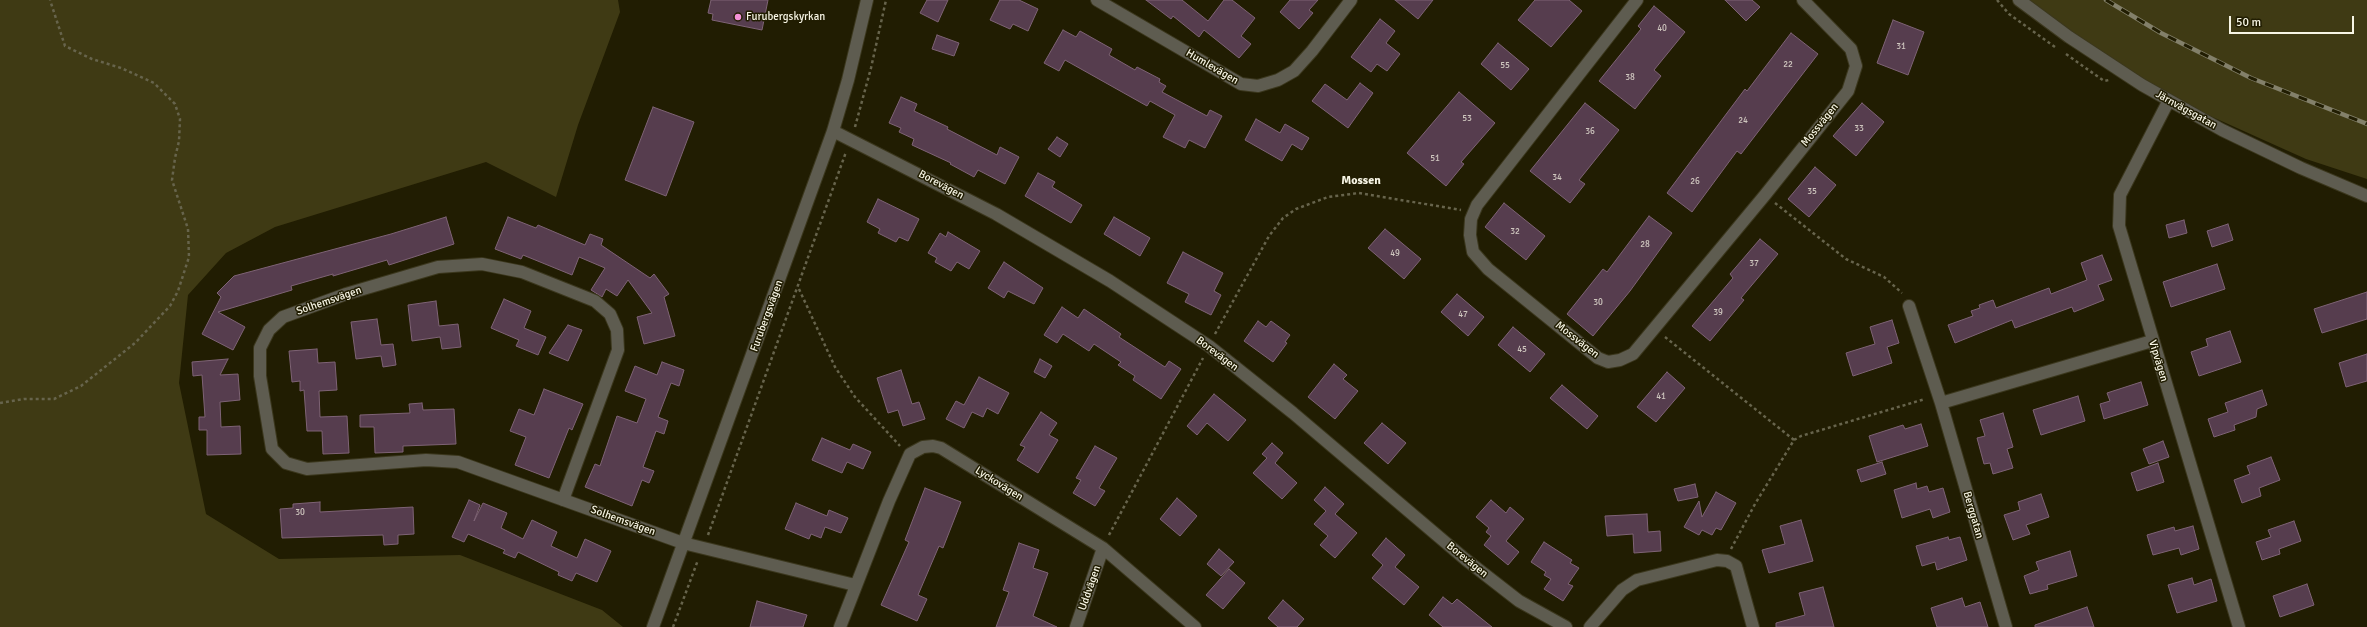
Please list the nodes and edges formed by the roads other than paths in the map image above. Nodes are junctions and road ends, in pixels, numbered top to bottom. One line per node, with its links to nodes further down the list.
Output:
1 (867, 0): 8 (street, Furubergsvägen)
2 (1097, 0): 3 (street, Humlevägen)
3 (1352, 0)
4 (1637, 0): 5 (street, Mossvägen)
5 (1803, 0)
6 (2019, 0): 7 (street, Järnvägsgatan)
7 (2169, 100): 9 (street, Järnvägsgatan); 11 (street, Vipvägen)
8 (833, 131): 14 (street, Furubergsvägen); 21 (street, Borevägen)
9 (2367, 196)
10 (1909, 306): 12 (street, Berggatan)
11 (2152, 341): 12 (street); 25 (street, Vipvägen)
12 (1940, 399): 24 (street, Berggatan)
13 (563, 500): 13 (street, Solhemsvägen); 14 (street, Solhemsvägen)
14 (683, 543): 16 (street); 17 (street, Furubergsvägen)
15 (1103, 548): 16 (street, Lyckovägen); 19 (street, Uddvägen); 20 (street, Lyckovägen)
16 (855, 585): 18 (street)
17 (653, 627)
18 (840, 627)
19 (1076, 627)
20 (1195, 627)
21 (1566, 627)
22 (1590, 627): 23 (street)
23 (1753, 627)
24 (2006, 627)
25 (2239, 627)

